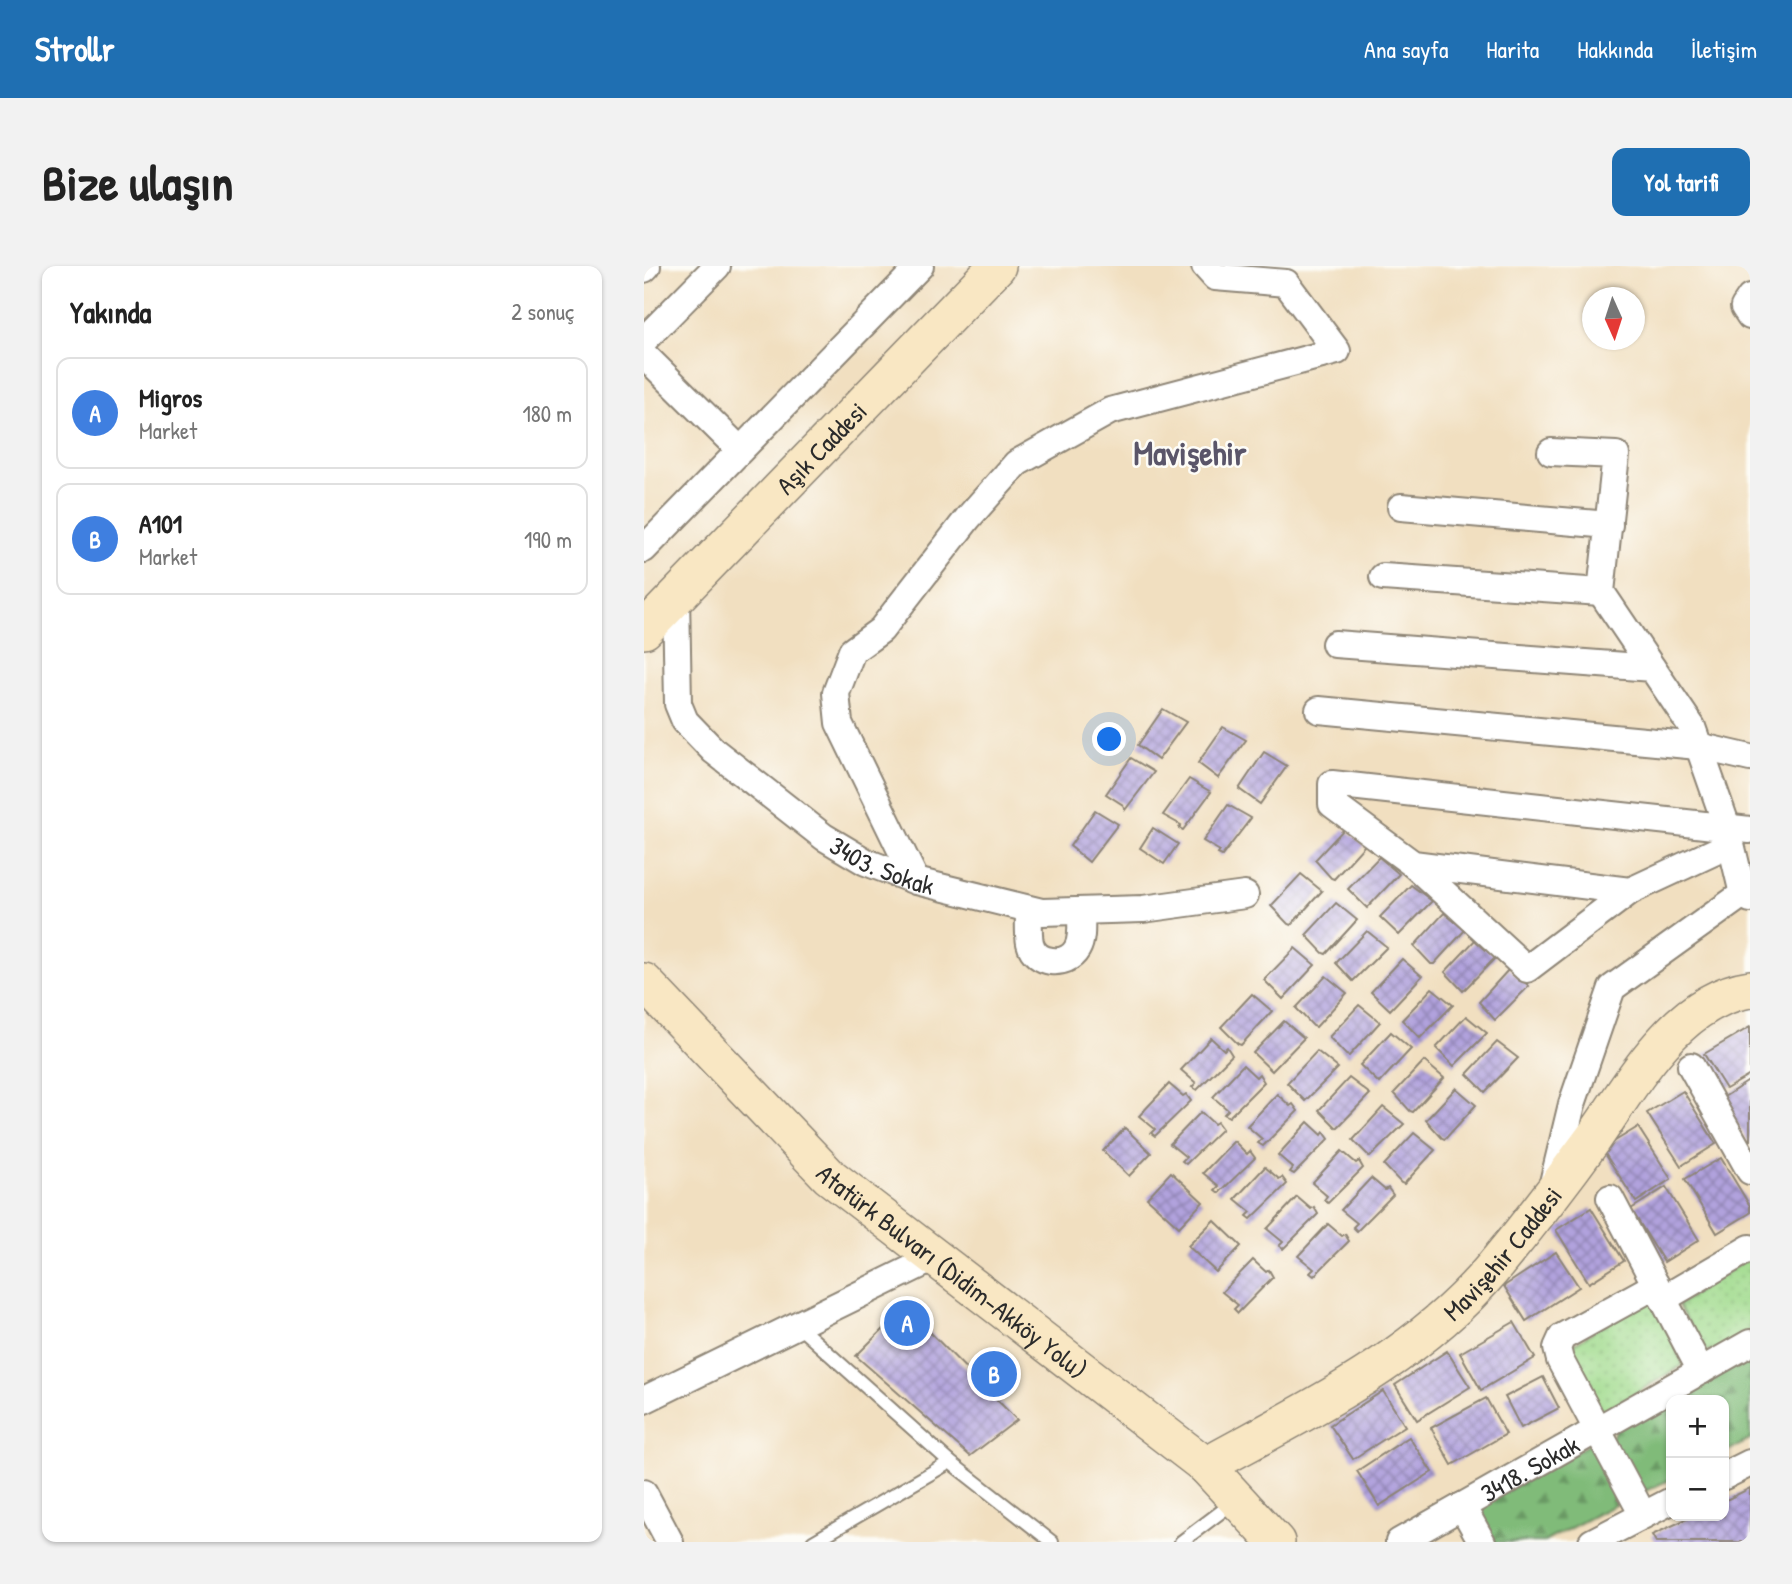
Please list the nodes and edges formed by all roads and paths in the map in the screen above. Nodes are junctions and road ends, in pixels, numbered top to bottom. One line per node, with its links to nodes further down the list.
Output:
1 (717, 266): 7 (street)
2 (920, 266): 8 (street)
3 (997, 266): 15 (street, Aşık Caddesi)
4 (1205, 266): 24 (street)
5 (1750, 298): 6 (street)
6 (1750, 316)
7 (645, 342): 8 (street)
8 (740, 450): 12 (street)
9 (1551, 452): 11 (street)
10 (1401, 507): 11 (street)
11 (1609, 525): 14 (street)
12 (644, 548)
13 (1383, 577): 14 (street)
14 (1601, 592): 18 (street)
15 (676, 596): 16 (street, Aşık Caddesi); 24 (street, 3403. Sokak)
16 (644, 630)
17 (1335, 644): 18 (street)
18 (1652, 668): 20 (street)
19 (1320, 710): 20 (street)
20 (1698, 746): 21 (street); 22 (street)
21 (1750, 758)
22 (1736, 834): 23 (street); 25 (street); 27 (street)
23 (1413, 864): 25 (street); 25 (street)
24 (916, 881): 28 (street, 3403. Sokak)
25 (1630, 891)
26 (1245, 895): 29 (street, 3403. Sokak)
27 (1746, 896): 34 (street)
28 (1029, 910): 29 (street, 3403. Sokak); 29 (street)
29 (1081, 912)
30 (644, 982): 37 (street, Atatürk Bulvarı (Didim-Akköy Yolu))
31 (1750, 989): 34 (street, Mavişehir Caddesi)
32 (1691, 1066): 33 (street)
33 (1750, 1171)
34 (1550, 1196): 46 (street, Mavişehir Caddesi)
35 (1610, 1198): 38 (street)
36 (1750, 1248): 38 (street)
37 (934, 1258): 39 (street); 46 (street, Atatürk Bulvarı (Didim-Akköy Yolu))
38 (1660, 1292): 41 (street); 43 (street)
39 (797, 1325): 42 (street); 44 (lane)
40 (1750, 1343): 41 (street, 3418. Sokak)
41 (1701, 1371): 43 (street, 3418. Sokak)
42 (644, 1400)
43 (1596, 1430): 51 (street, 3418. Sokak); 52 (street, 3418. Sokak)
44 (950, 1462): 54 (lane); 55 (lane)
45 (1750, 1463): 47 (street)
46 (1206, 1466): 49 (street, Atatürk Bulvarı (Didim-Akköy Yolu))
47 (1729, 1474)
48 (644, 1493): 53 (street)
49 (1237, 1500): 56 (lane); 57 (street, Atatürk Bulvarı (Didim-Akköy Yolu))
50 (1666, 1504): 52 (street)
51 (1462, 1506): 58 (street, 3418. Sokak); 59 (street, 3418. Sokak)
52 (1643, 1515): 60 (street)
53 (670, 1542)
54 (813, 1542)
55 (1052, 1542)
56 (1181, 1542)
57 (1276, 1542)
58 (1399, 1542)
59 (1482, 1542)
60 (1592, 1542)

